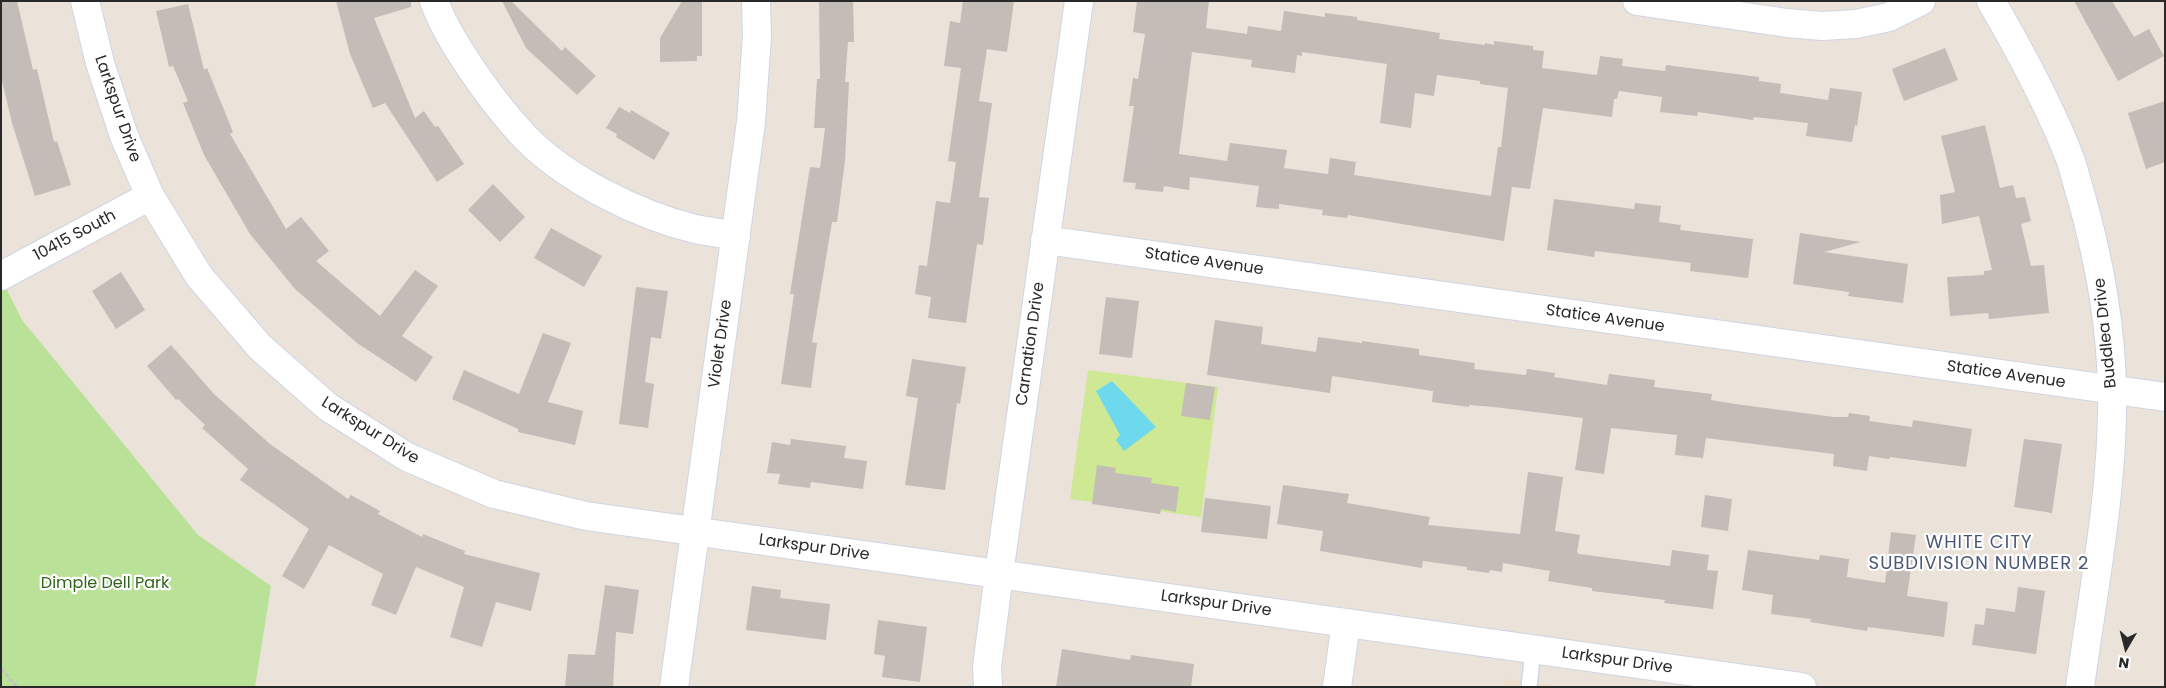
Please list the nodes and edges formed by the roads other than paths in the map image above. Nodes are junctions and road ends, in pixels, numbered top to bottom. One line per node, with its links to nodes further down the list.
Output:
1 (85, 1): 8 (street, Larkspur Drive)
2 (434, 1): 9 (street)
3 (756, 1): 9 (street, Violet Drive)
4 (1078, 1): 10 (street, Carnation Drive)
5 (1637, 1): 6 (street)
6 (1921, 1)
7 (1991, 1): 12 (street, Buddlea Drive)
8 (150, 196): 11 (street, 10415 South); 14 (street, Larkspur Drive)
9 (736, 236): 14 (street, Violet Drive)
10 (1045, 240): 12 (street, Statice Avenue); 15 (street, Carnation Drive)
11 (1, 276)
12 (2112, 390): 13 (street, Statice Avenue); 24 (street, Buddlea Drive)
13 (2165, 397)
14 (694, 531): 15 (street, Larkspur Drive); 19 (street, Violet Drive)
15 (999, 574): 16 (street, Larkspur Drive); 20 (street, Carnation Drive)
16 (1346, 623): 17 (street, Larkspur Drive); 21 (street)
17 (1533, 649): 18 (street, Larkspur Drive); 22 (lane)
18 (1753, 683): 23 (street, Larkspur Drive)
19 (674, 687)
20 (988, 687)
21 (1337, 687)
22 (1529, 687)
23 (1802, 687)
24 (2080, 687)

